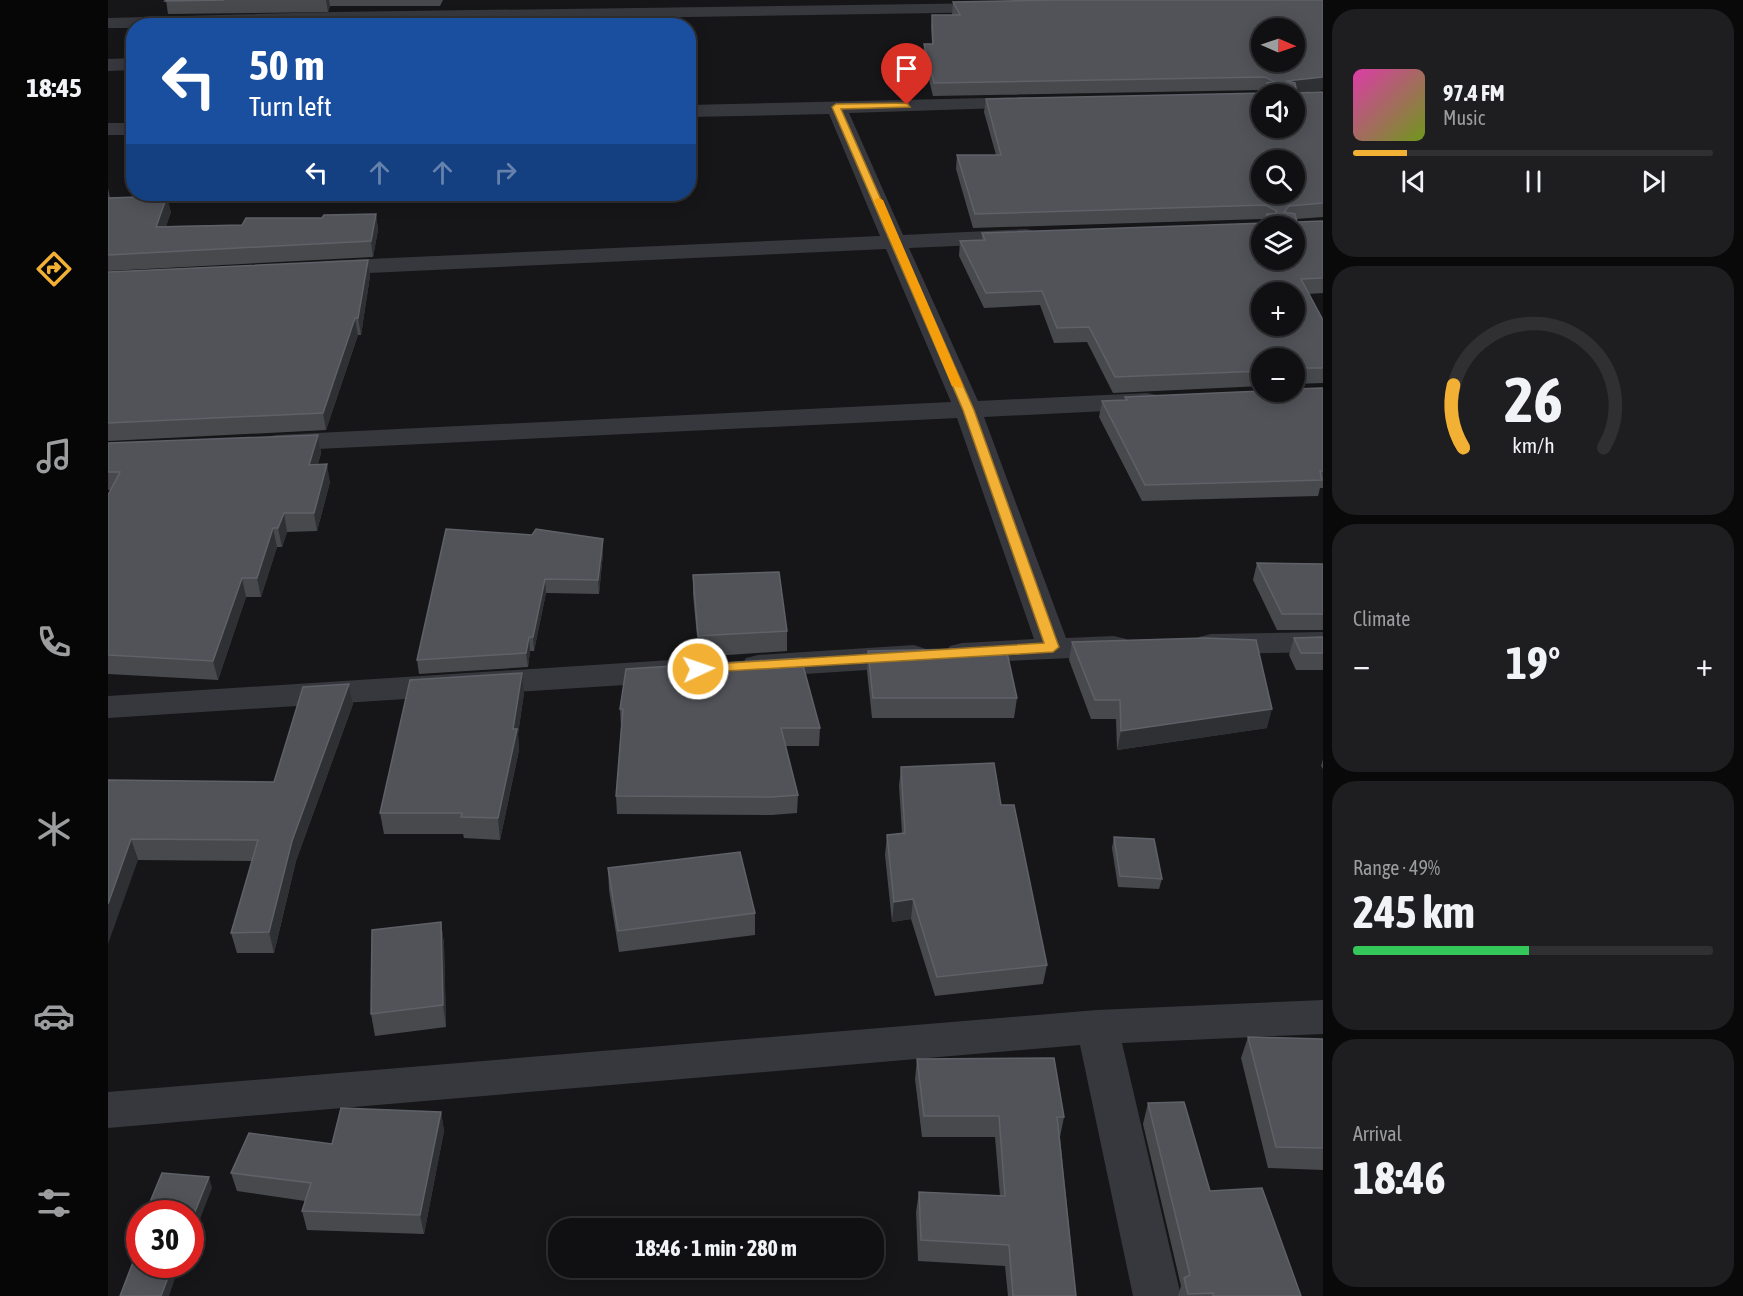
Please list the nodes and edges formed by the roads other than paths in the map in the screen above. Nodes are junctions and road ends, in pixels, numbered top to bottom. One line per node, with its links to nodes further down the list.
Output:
1 (1008, 8): 2 (street)
2 (335, 14): 3 (street)
3 (234, 18)
4 (126, 22): 5 (street)
5 (108, 23)
6 (126, 64): 7 (street)
7 (108, 65)
8 (1049, 103): 9 (street)
9 (836, 107): 10 (street); 14 (street)
10 (696, 111)
11 (108, 129): 12 (street)
12 (126, 129)
13 (1050, 236): 14 (street)
14 (896, 240): 15 (street); 17 (street)
15 (308, 269)
16 (1169, 400): 17 (street)
17 (968, 410): 18 (street); 22 (street)
18 (251, 445)
19 (1323, 642): 21 (street)
20 (1147, 645): 22 (street)
21 (1182, 645)
22 (1053, 647): 23 (street)
23 (108, 706)
24 (1323, 1017): 25 (street)
25 (1097, 1027): 26 (street); 27 (street)
26 (108, 1110)
27 (1157, 1296)

